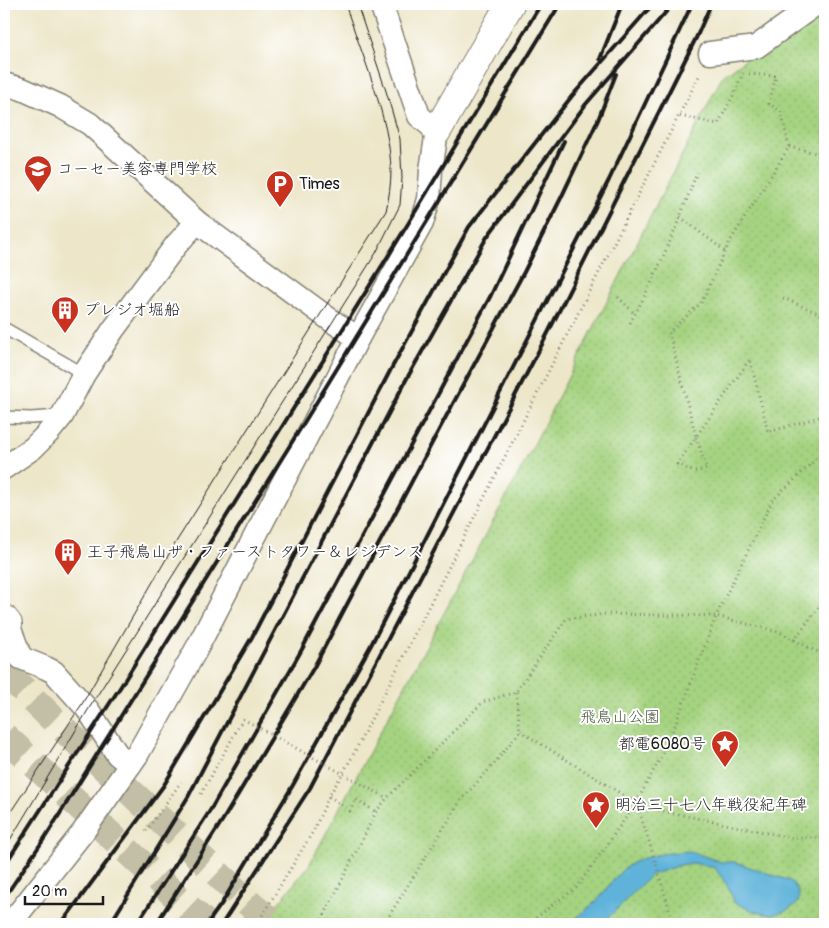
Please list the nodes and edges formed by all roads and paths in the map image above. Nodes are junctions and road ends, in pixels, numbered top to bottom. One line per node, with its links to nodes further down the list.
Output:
1 (381, 4): 7 (street)
2 (510, 4): 7 (street)
3 (816, 4): 4 (street)
4 (710, 53): 6 (path)
5 (4, 84): 12 (street)
6 (680, 116): 8 (path); 41 (path)
7 (437, 131): 20 (street)
8 (789, 147): 9 (path); 13 (path)
9 (825, 155)
10 (696, 172): 11 (path)
11 (680, 217): 13 (path); 16 (path)
12 (197, 222): 20 (street); 21 (street)
13 (725, 251): 26 (path)
14 (618, 297): 16 (path)
15 (783, 298): 17 (path)
16 (635, 314): 18 (path)
17 (825, 316)
18 (630, 323)
19 (4, 328): 21 (lane)
20 (358, 338): 36 (street)
21 (84, 374): 23 (street)
22 (825, 406): 24 (path)
23 (62, 416): 25 (lane); 27 (street)
24 (823, 416): 26 (path); 29 (path)
25 (4, 417)
26 (696, 437): 26 (path)
27 (4, 468)
28 (825, 599): 31 (path)
29 (716, 616): 31 (path); 34 (path); 43 (path)
30 (6, 622): 32 (lane); 36 (street)
31 (794, 640): 33 (path)
32 (4, 652)
33 (825, 656)
34 (516, 692): 35 (path); 42 (path)
35 (520, 731): 43 (path); 51 (path)
36 (130, 765): 48 (street)
37 (181, 782): 38 (path)
38 (176, 790): 39 (path); 45 (path)
39 (180, 793)
40 (201, 794): 42 (path, bridge)
41 (329, 796): 44 (path); 49 (path)
42 (387, 798): 44 (path)
43 (636, 804): 46 (path); 52 (path); 53 (path)
44 (376, 812): 50 (path)
45 (146, 831)
46 (825, 837)
47 (825, 917): 54 (path)
48 (10, 924)
49 (257, 924)
50 (320, 924)
51 (384, 924)
52 (528, 924)
53 (674, 924)
54 (819, 924)

